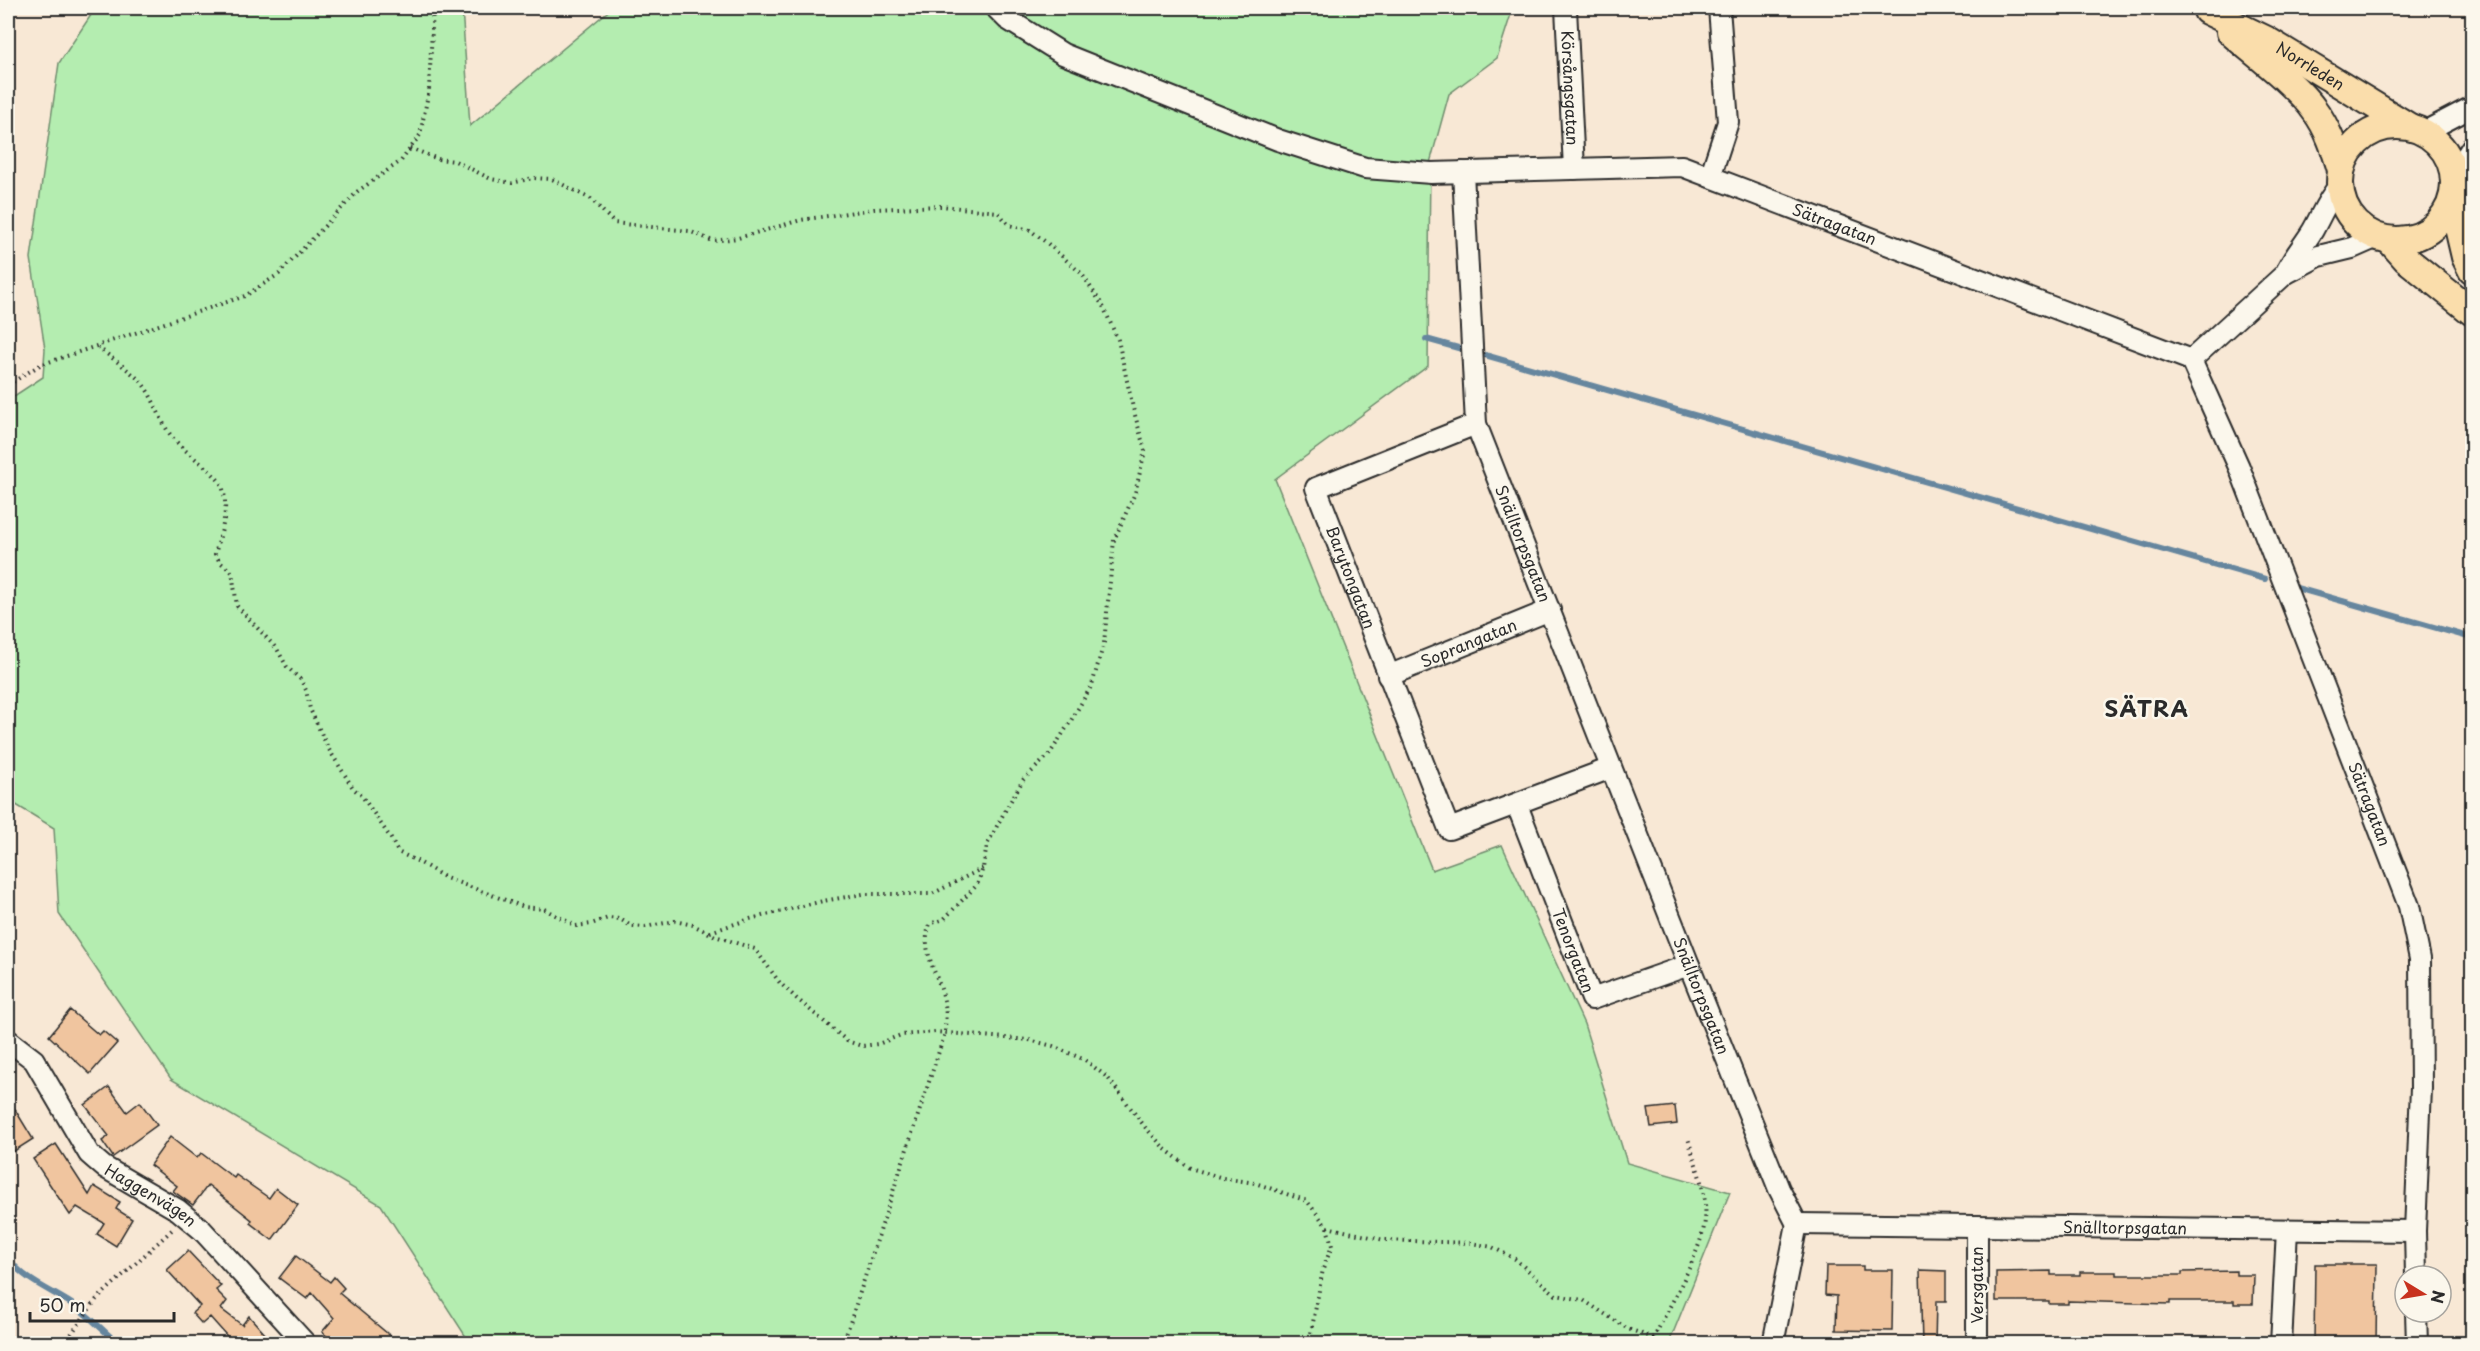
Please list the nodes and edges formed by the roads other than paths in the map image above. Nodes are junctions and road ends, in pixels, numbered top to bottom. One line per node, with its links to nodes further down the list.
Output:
1 (996, 8): 9 (street, Sätragatan)
2 (1566, 8): 8 (street, Körsångsgatan)
3 (1719, 8): 10 (street)
4 (2205, 9): 6 (main road, Norrleden); 11 (main road, Norrleden)
5 (2472, 107): 6 (street)
6 (2417, 129): 11 (main road); 12 (main road)
7 (2472, 147): 12 (street)
8 (1574, 169): 9 (street, Sätragatan); 10 (street, Sätragatan)
9 (1463, 172): 18 (street, Snälltorpsgatan)
10 (1710, 177): 17 (street, Sätragatan)
11 (2340, 178): 13 (main road); 15 (street)
12 (2453, 192): 13 (main road); 14 (main road)
13 (2383, 239): 15 (street); 16 (main road)
14 (2472, 271)
15 (2286, 273): 17 (street)
16 (2472, 312)
17 (2191, 360): 28 (street, Sätragatan)
18 (1476, 424): 19 (street, Snälltorpsgatan); 20 (street, Barytongatan)
19 (1550, 610): 20 (street, Soprangatan); 21 (street, Snälltorpsgatan)
20 (1388, 676): 22 (street, Barytongatan)
21 (1611, 768): 22 (street); 23 (street, Snälltorpsgatan)
22 (1517, 805): 23 (street, Tenorgatan)
23 (1689, 965): 25 (street, Snälltorpsgatan)
24 (8, 1040): 31 (street, Haggenvägen)
25 (1797, 1224): 26 (street, Snälltorpsgatan); 32 (street)
26 (1977, 1226): 27 (street, Snälltorpsgatan); 33 (street, Versgatan)
27 (2287, 1230): 28 (street, Snälltorpsgatan); 34 (street)
28 (2415, 1231): 29 (street, Sätragatan)
29 (2416, 1264)
30 (2416, 1324): 35 (street)
31 (306, 1344)
32 (1773, 1344)
33 (1977, 1344)
34 (2281, 1344)
35 (2417, 1344)

